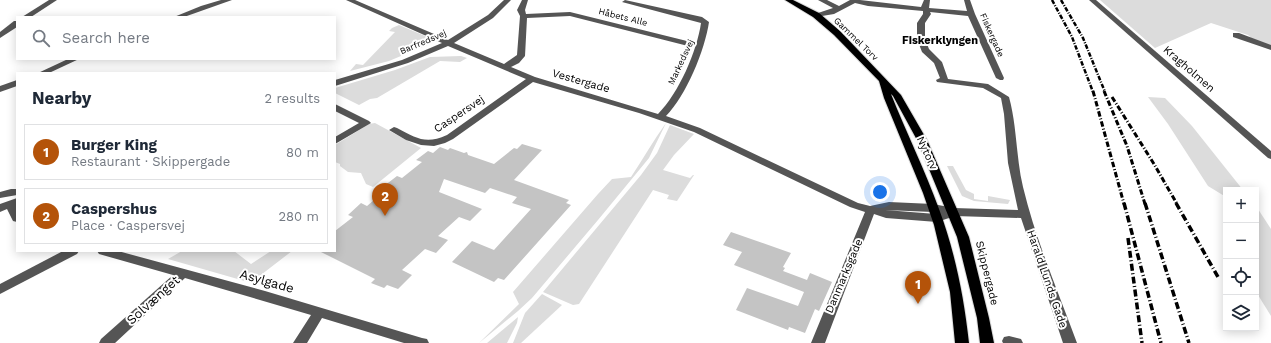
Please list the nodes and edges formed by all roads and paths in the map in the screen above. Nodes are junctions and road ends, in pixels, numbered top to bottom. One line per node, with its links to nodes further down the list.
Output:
1 (54, 0): 20 (street)
2 (349, 0): 25 (street, Vestergade)
3 (508, 0): 14 (street, Barfredsvej)
4 (525, 0): 17 (street)
5 (788, 0): 19 (main road, Gammel Torv)
6 (798, 0): 19 (main road, Gammel Torv)
7 (822, 0): 15 (street)
8 (856, 0): 15 (street); 16 (street)
9 (927, 0): 16 (street)
10 (967, 0): 18 (street, Fiskergade)
11 (1092, 0): 43 (street, Kragholmen)
12 (222, 1): 21 (street)
13 (625, 2): 40 (street, Markedsvej)
14 (501, 7): 17 (street, Håbets Alle); 25 (street, Barfredsvej)
15 (838, 8): 19 (street)
16 (926, 11): 18 (street); 50 (street, Harald Lunds Gade)
17 (523, 13): 26 (street, Håbets Alle); 29 (street)
18 (971, 14): 32 (street, Fiskergade)
19 (816, 15): 31 (main road, Gammel Torv)
20 (28, 16)
21 (180, 16)
22 (16, 24): 24 (street)
23 (1236, 35): 27 (street)
24 (0, 36)
25 (448, 43): 29 (street, Vestergade); 35 (street, Barfredsvej)
26 (692, 45)
27 (1271, 48)
28 (73, 60): 30 (street)
29 (505, 67): 33 (street, Vestergade)
30 (44, 72)
31 (880, 78): 37 (main road, Gammel Torv); 38 (main road, Gammel Torv)
32 (1000, 78)
33 (532, 79): 40 (street, Vestergade); 41 (street, Caspersvej)
34 (16, 83): 36 (street)
35 (336, 83)
36 (0, 89)
37 (886, 95): 49 (main road, Nytorv)
38 (897, 95): 48 (main road, Nytorv)
39 (336, 108): 42 (street)
40 (661, 116): 47 (street, Vestergade)
41 (394, 130)
42 (336, 140)
43 (1271, 156)
44 (16, 192): 45 (street)
45 (0, 195)
46 (9, 205): 51 (street)
47 (871, 210): 49 (street); 60 (street, Danmarksgade)
48 (954, 212): 49 (street); 50 (street); 62 (main road, Skippergade)
49 (935, 213): 61 (main road)
50 (1025, 214): 63 (street, Harald Lunds Gade)
51 (16, 216)
52 (71, 252): 55 (street)
53 (107, 252): 54 (street, Asylgade)
54 (184, 273): 56 (street, Asylgade); 57 (street, Solvænget)
55 (0, 289)
56 (320, 312): 58 (street); 59 (street, Asylgade)
57 (106, 343)
58 (300, 343)
59 (422, 343)
60 (818, 343)
61 (962, 343)
62 (987, 343)
63 (1070, 343)

